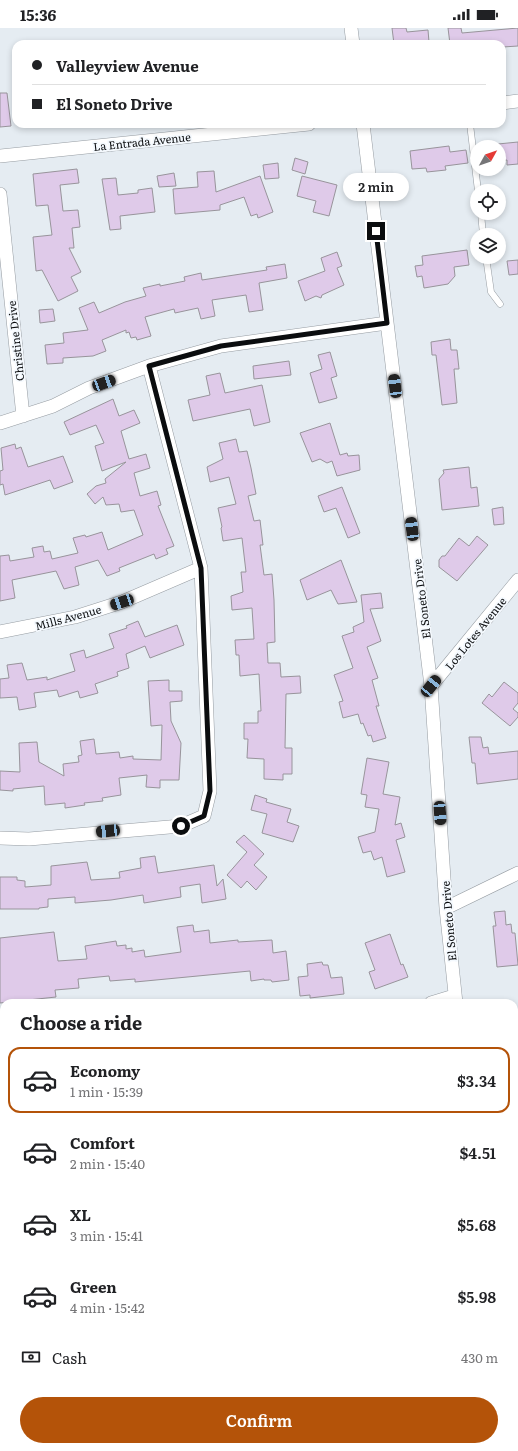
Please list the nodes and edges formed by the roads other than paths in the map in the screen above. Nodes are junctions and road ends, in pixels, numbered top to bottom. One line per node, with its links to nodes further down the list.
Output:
1 (351, 28): 2 (street)
2 (352, 40)
3 (518, 101): 4 (street)
4 (506, 102)
5 (270, 128): 8 (street, La Entrada Avenue)
6 (364, 128): 13 (street, El Soneto Drive)
7 (470, 128): 9 (lane)
8 (0, 156)
9 (477, 184)
10 (0, 194): 15 (street, Christine Drive)
11 (487, 264): 12 (lane)
12 (500, 304)
13 (387, 323): 14 (street); 20 (street, El Soneto Drive)
14 (149, 366): 15 (street); 17 (street)
15 (23, 416): 16 (street)
16 (0, 423)
17 (201, 568): 19 (street, Mills Avenue); 21 (street)
18 (518, 580): 20 (street, Los Lotes Avenue)
19 (0, 632)
20 (431, 686): 23 (street, El Soneto Drive)
21 (0, 838)
22 (518, 873): 23 (street)
23 (446, 908): 24 (street, El Soneto Drive)
24 (455, 999)

